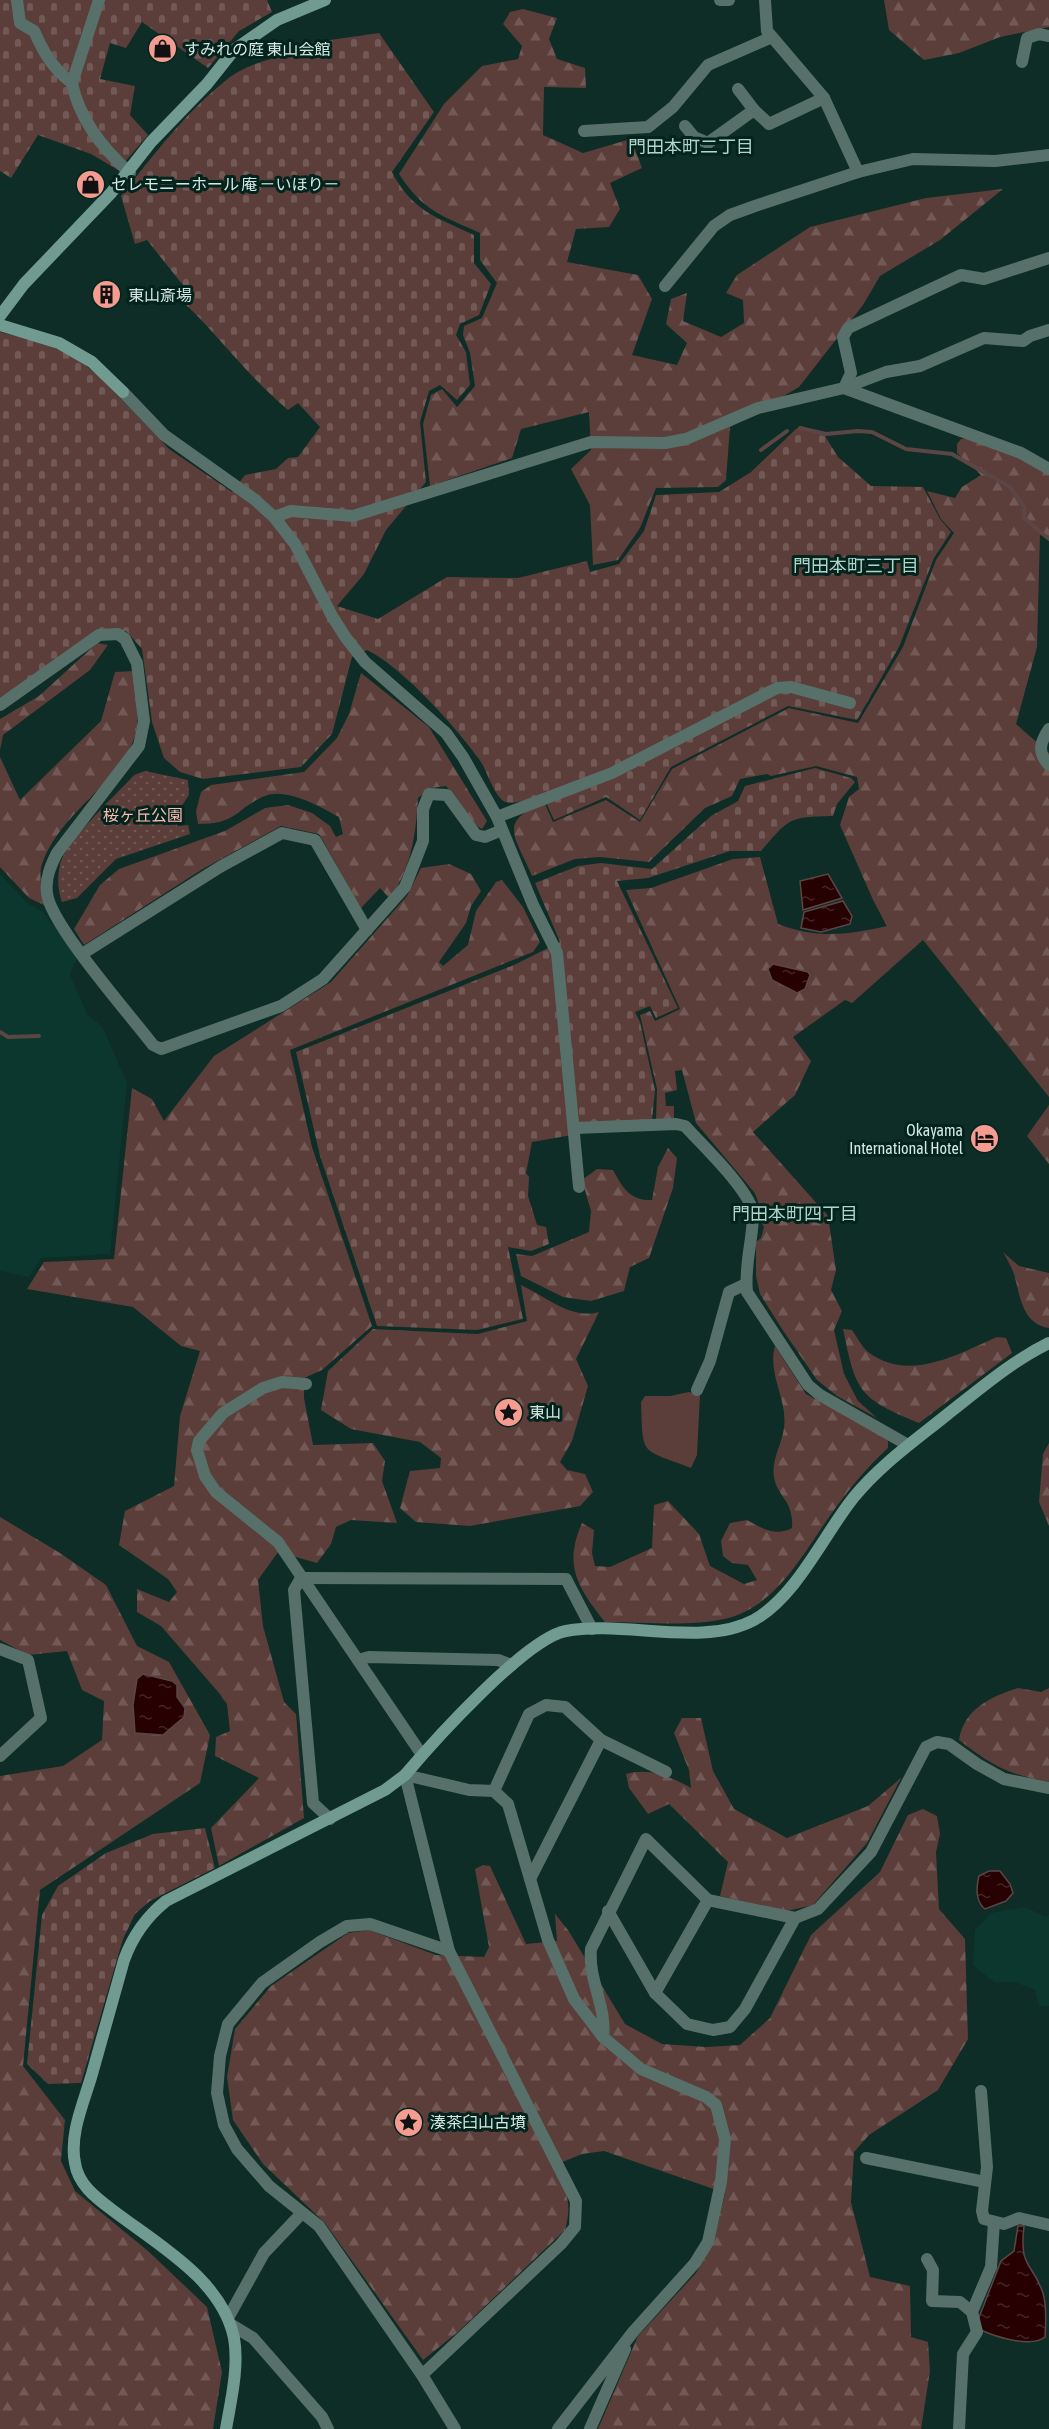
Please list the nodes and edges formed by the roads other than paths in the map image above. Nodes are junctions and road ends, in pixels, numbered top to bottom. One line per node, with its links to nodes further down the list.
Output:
1 (17, 0): 10 (street)
2 (99, 0): 10 (street)
3 (325, 0): 17 (street)
4 (720, 0): 5 (street)
5 (729, 0)
6 (765, 0): 8 (street)
7 (1049, 36): 9 (street)
8 (772, 37): 12 (street); 15 (street)
9 (1022, 62)
10 (72, 83): 17 (street)
11 (738, 89): 13 (street)
12 (824, 98): 13 (street); 18 (street)
13 (754, 110): 14 (street)
14 (685, 126)
15 (584, 130)
16 (1049, 155): 18 (street)
17 (130, 172): 21 (street)
18 (858, 172): 20 (street)
19 (1049, 258): 24 (street)
20 (665, 286)
21 (0, 316)
22 (0, 325): 26 (street)
23 (1049, 330): 24 (street)
24 (844, 388): 25 (street); 26 (street)
25 (1049, 468)
26 (274, 517): 31 (street)
27 (850, 703): 31 (street)
28 (0, 705): 34 (street)
29 (1049, 729): 30 (street)
30 (1049, 765)
31 (497, 817): 32 (street)
32 (502, 830): 33 (street); 35 (street)
33 (367, 930): 34 (street); 34 (street)
34 (82, 954)
35 (575, 1128): 36 (street); 37 (street)
36 (579, 1187)
37 (747, 1284): 40 (street); 41 (street)
38 (1049, 1343): 41 (street)
39 (306, 1384): 42 (street)
40 (697, 1390)
41 (908, 1445): 43 (street)
42 (301, 1578): 43 (street); 45 (street); 54 (street)
43 (592, 1629): 46 (street)
44 (0, 1649): 48 (street)
45 (358, 1660): 46 (street); 49 (street)
46 (512, 1665): 49 (street)
47 (602, 1740): 50 (street); 53 (street); 55 (street)
48 (0, 1755)
49 (422, 1755): 51 (street)
50 (666, 1772)
51 (405, 1775): 53 (street); 54 (street); 59 (street)
52 (1049, 1788): 58 (street)
53 (494, 1791): 55 (street)
54 (330, 1819): 70 (street)
55 (530, 1879): 61 (street)
56 (708, 1900): 57 (street); 58 (street); 60 (street)
57 (608, 1911): 60 (street); 61 (street)
58 (795, 1918): 60 (street)
59 (449, 1951): 65 (street); 72 (street)
60 (655, 1993)
61 (603, 2037): 71 (street)
62 (981, 2091): 64 (street)
63 (866, 2158): 64 (street)
64 (986, 2182): 66 (street)
65 (302, 2213): 70 (street); 72 (street)
66 (994, 2222): 67 (street); 69 (street)
67 (1049, 2225)
68 (927, 2259): 69 (street)
69 (972, 2312): 78 (street)
70 (229, 2321): 73 (street); 74 (street)
71 (633, 2331): 76 (street); 77 (street)
72 (422, 2375): 75 (street)
73 (226, 2429)
74 (328, 2429)
75 (455, 2429)
76 (558, 2429)
77 (590, 2429)
78 (959, 2429)

